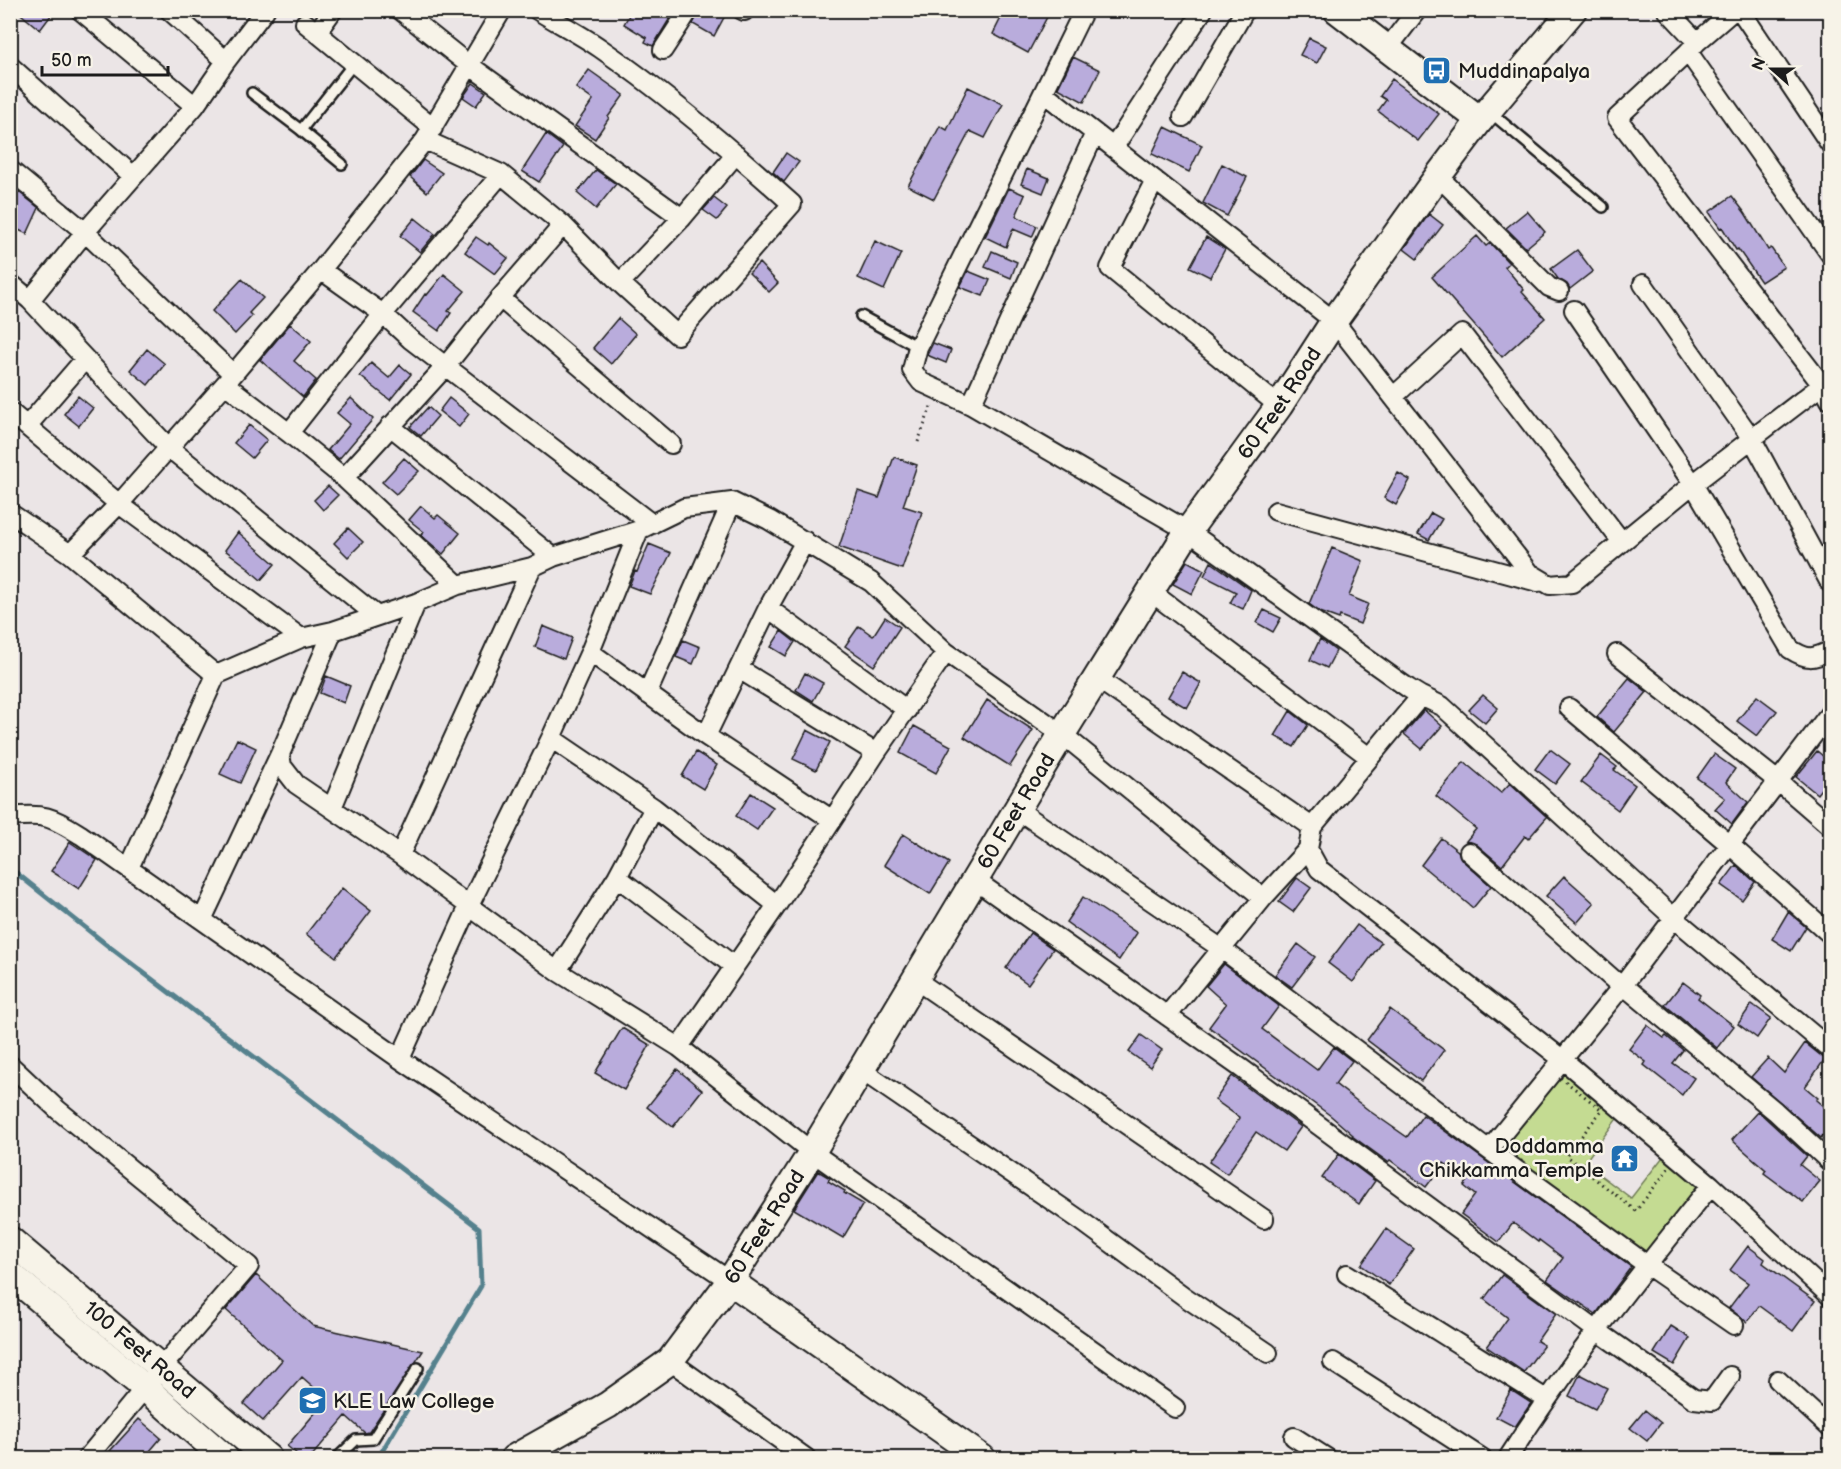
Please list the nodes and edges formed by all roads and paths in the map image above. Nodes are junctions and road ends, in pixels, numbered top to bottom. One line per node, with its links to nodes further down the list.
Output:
1 (80, 10): 27 (street)
2 (169, 10): 21 (street)
3 (265, 10): 21 (street)
4 (333, 10): 22 (street)
5 (400, 10): 23 (street)
6 (502, 10): 23 (street)
7 (537, 10): 35 (street)
8 (689, 10): 20 (street)
9 (1084, 10): 26 (street)
10 (1203, 10): 34 (street)
11 (1245, 10): 29 (street)
12 (1337, 10): 19 (street)
13 (1417, 10): 19 (street)
14 (1573, 10): 28 (street, 60 Feet Road)
15 (1667, 10): 18 (street)
16 (1734, 10): 18 (street)
17 (1740, 10): 33 (street)
18 (1692, 47): 46 (street); 62 (street)
19 (1388, 48): 28 (street)
20 (663, 51)
21 (226, 61): 27 (street)
22 (354, 63): 30 (lane); 32 (street)
23 (469, 65): 32 (street); 43 (street)
24 (10, 66): 39 (street)
25 (252, 93): 30 (lane)
26 (1044, 93): 31 (street); 58 (street)
27 (195, 106): 39 (street)
28 (1485, 116): 40 (street, 60 Feet Road); 42 (lane)
29 (1183, 117)
30 (301, 130): 36 (lane)
31 (1095, 133): 34 (street); 65 (street)
32 (429, 134): 38 (street); 47 (street)
33 (1830, 144)
34 (1114, 147): 41 (street)
35 (736, 154): 43 (street); 49 (street)
36 (342, 164)
37 (10, 170): 45 (street)
38 (501, 174): 44 (street); 55 (street)
39 (133, 176): 45 (street)
40 (1438, 176): 51 (street); 57 (street, 60 Feet Road)
41 (1155, 180): 57 (street); 66 (street)
42 (1603, 207)
43 (682, 218): 49 (street)
44 (564, 225): 49 (street); 52 (street)
45 (85, 232): 53 (street); 61 (street)
46 (1829, 247)
47 (321, 270): 55 (street); 61 (street)
48 (10, 283): 53 (street)
49 (620, 283)
50 (1643, 284): 71 (street)
51 (1559, 291)
52 (500, 298): 60 (street); 73 (street)
53 (30, 300): 59 (street)
54 (1574, 310): 76 (street)
55 (383, 314): 60 (street); 70 (street)
56 (861, 316): 58 (lane)
57 (1334, 321): 64 (street); 66 (street, 60 Feet Road)
58 (918, 347): 63 (street)
59 (85, 359): 68 (street); 74 (street)
60 (445, 367): 69 (street); 81 (street)
61 (228, 379): 70 (street); 74 (street)
62 (1828, 388): 71 (street)
63 (937, 389): 65 (street); 72 (path)
64 (1393, 397): 84 (street); 90 (street)
65 (971, 405): 82 (street)
66 (1279, 406): 82 (street, 60 Feet Road)
67 (10, 412): 68 (street)
68 (27, 426): 78 (street)
69 (390, 426): 75 (street); 86 (street)
70 (290, 433): 75 (street)
71 (1752, 439): 76 (street); 88 (street)
72 (918, 442)
73 (671, 444)
74 (168, 447): 78 (street); 94 (street)
75 (344, 478): 89 (street)
76 (1693, 484): 84 (street); 98 (street)
77 (732, 502): 81 (street); 83 (street); 104 (street)
78 (119, 504): 85 (street); 96 (street)
79 (1276, 511): 90 (street)
80 (10, 513): 85 (street)
81 (646, 527): 86 (street); 97 (street)
82 (1188, 531): 91 (street, 60 Feet Road); 105 (street)
83 (805, 541): 93 (street); 99 (street)
84 (1622, 542): 90 (street)
85 (69, 554): 102 (street)
86 (553, 557): 87 (street)
87 (532, 567): 89 (street); 126 (street)
88 (1830, 583)
89 (458, 585): 92 (street)
90 (1550, 585)
91 (1150, 592): 103 (street, 60 Feet Road); 114 (street)
92 (416, 603): 94 (street); 116 (street)
93 (768, 608): 101 (street); 107 (street)
94 (377, 616): 95 (street)
95 (333, 631): 96 (street); 113 (street)
96 (301, 638): 102 (street)
97 (590, 651): 104 (street); 111 (street)
98 (1830, 651)
99 (946, 652): 107 (street); 109 (street)
100 (1617, 654): 115 (street)
101 (738, 669): 110 (street); 112 (street)
102 (216, 675): 127 (street)
103 (1098, 679): 109 (street, 60 Feet Road); 122 (street)
104 (647, 694): 110 (street)
105 (1421, 696): 114 (street); 133 (street)
106 (1569, 708): 123 (street)
107 (907, 710): 112 (street)
108 (1830, 713): 115 (street)
109 (1062, 734): 118 (street, 60 Feet Road); 130 (street)
110 (706, 736): 120 (street)
111 (551, 738): 117 (street); 132 (street)
112 (876, 753): 120 (street)
113 (280, 754): 116 (street); 134 (street)
114 (1369, 757): 122 (street)
115 (1779, 782): 121 (street); 123 (street)
116 (332, 808): 126 (street)
117 (654, 808): 128 (street); 131 (street)
118 (1018, 810): 129 (street, 60 Feet Road); 136 (street)
119 (11, 817): 127 (street)
120 (831, 819): 131 (street)
121 (1830, 826)
122 (1312, 827): 124 (street)
123 (1730, 845): 133 (street); 135 (street)
124 (1308, 849): 130 (street); 145 (street)
125 (1469, 852): 140 (street)
126 (400, 855): 132 (street)
127 (129, 868): 134 (street)
128 (617, 877): 137 (street); 138 (street)
129 (976, 881): 139 (street, 60 Feet Road); 141 (street)
130 (1263, 898): 136 (street)
131 (777, 905): 137 (street)
132 (468, 906): 138 (street); 144 (street)
133 (1674, 918): 140 (street); 143 (street)
134 (202, 920): 144 (street)
135 (1830, 934)
136 (1222, 949): 141 (street); 149 (street)
137 (734, 966): 142 (street)
138 (557, 971): 142 (street)
139 (916, 980): 147 (street, 60 Feet Road); 153 (street)
140 (1623, 985): 145 (street); 151 (street)
141 (1167, 1016): 161 (street)
142 (679, 1047): 150 (street)
143 (1830, 1049)
144 (400, 1059): 158 (street)
145 (1562, 1059): 149 (street); 152 (street)
146 (10, 1065): 165 (street)
147 (861, 1070): 150 (street, 60 Feet Road); 162 (street)
148 (1602, 1110): 148 (path)
149 (1489, 1150): 155 (street)
150 (812, 1152): 158 (street, 60 Feet Road); 171 (street)
151 (1830, 1162)
152 (1711, 1185): 155 (street); 159 (street)
153 (1264, 1219)
154 (10, 1240): 165 (street, 100 Feet Road)
155 (1647, 1265): 160 (street); 161 (street)
156 (10, 1274): 169 (street, 100 Feet Road)
157 (1347, 1274): 170 (street)
158 (730, 1281): 163 (street, 60 Feet Road); 180 (street)
159 (1830, 1296)
160 (1734, 1325)
161 (1596, 1330): 167 (street); 170 (street)
162 (1268, 1353)
163 (670, 1361): 178 (street, 60 Feet Road); 179 (street)
164 (1333, 1362): 182 (street)
165 (161, 1368): 169 (street); 176 (street, 100 Feet Road)
166 (418, 1368): 177 (lane)
167 (1730, 1376)
168 (1778, 1380): 172 (street)
169 (145, 1388): 174 (street); 175 (street, 100 Feet Road)
170 (1546, 1399): 183 (street)
171 (1175, 1408)
172 (1830, 1428)
173 (1294, 1437): 181 (street)
174 (87, 1458)
175 (225, 1458)
176 (268, 1458)
177 (337, 1458)
178 (514, 1458)
179 (806, 1458)
180 (982, 1458)
181 (1327, 1458)
182 (1482, 1458)
183 (1508, 1458)

